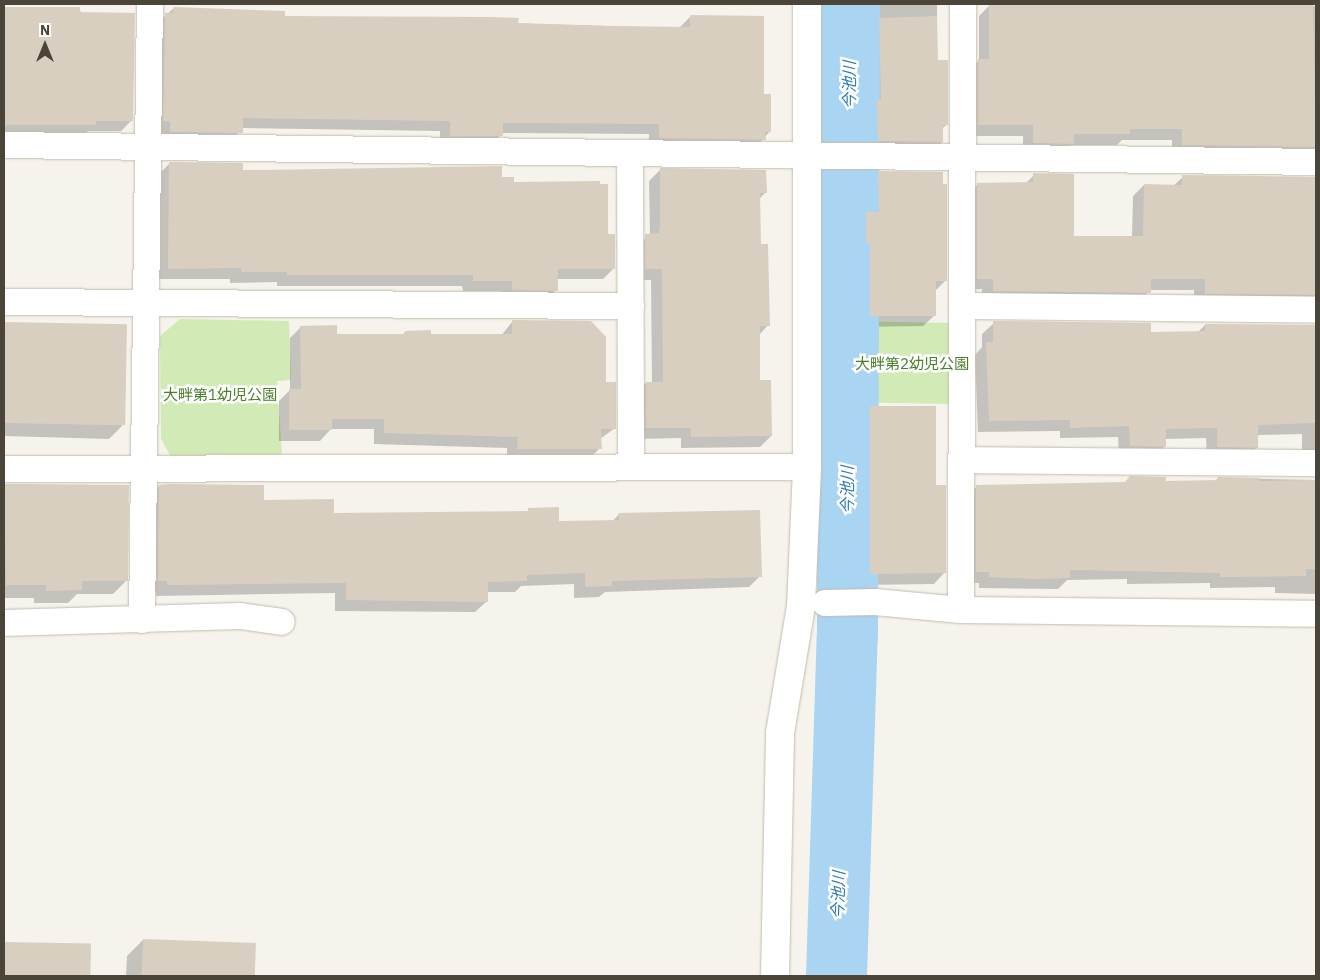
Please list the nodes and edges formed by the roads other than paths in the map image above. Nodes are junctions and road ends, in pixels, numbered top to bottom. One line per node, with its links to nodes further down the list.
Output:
1 (150, 4): 5 (street)
2 (807, 4): 7 (street)
3 (963, 4): 8 (street)
4 (4, 145): 5 (street)
5 (148, 147): 6 (street); 11 (street)
6 (630, 153): 7 (street); 12 (street)
7 (819, 156): 8 (street); 18 (street)
8 (962, 158): 9 (street); 13 (street)
9 (1316, 162)
10 (4, 302): 11 (street)
11 (146, 303): 12 (street); 19 (street)
12 (631, 306): 17 (street)
13 (962, 306): 14 (street); 15 (street)
14 (1316, 310)
15 (962, 460): 16 (street); 22 (street)
16 (1316, 464)
17 (631, 467): 18 (street); 19 (street)
18 (807, 467): 27 (street)
19 (144, 468): 20 (street); 24 (street)
20 (4, 469)
21 (826, 603): 22 (street)
22 (962, 610): 23 (street)
23 (1316, 614)
24 (142, 620): 25 (street); 26 (street)
25 (282, 622)
26 (4, 623)
27 (775, 976)

